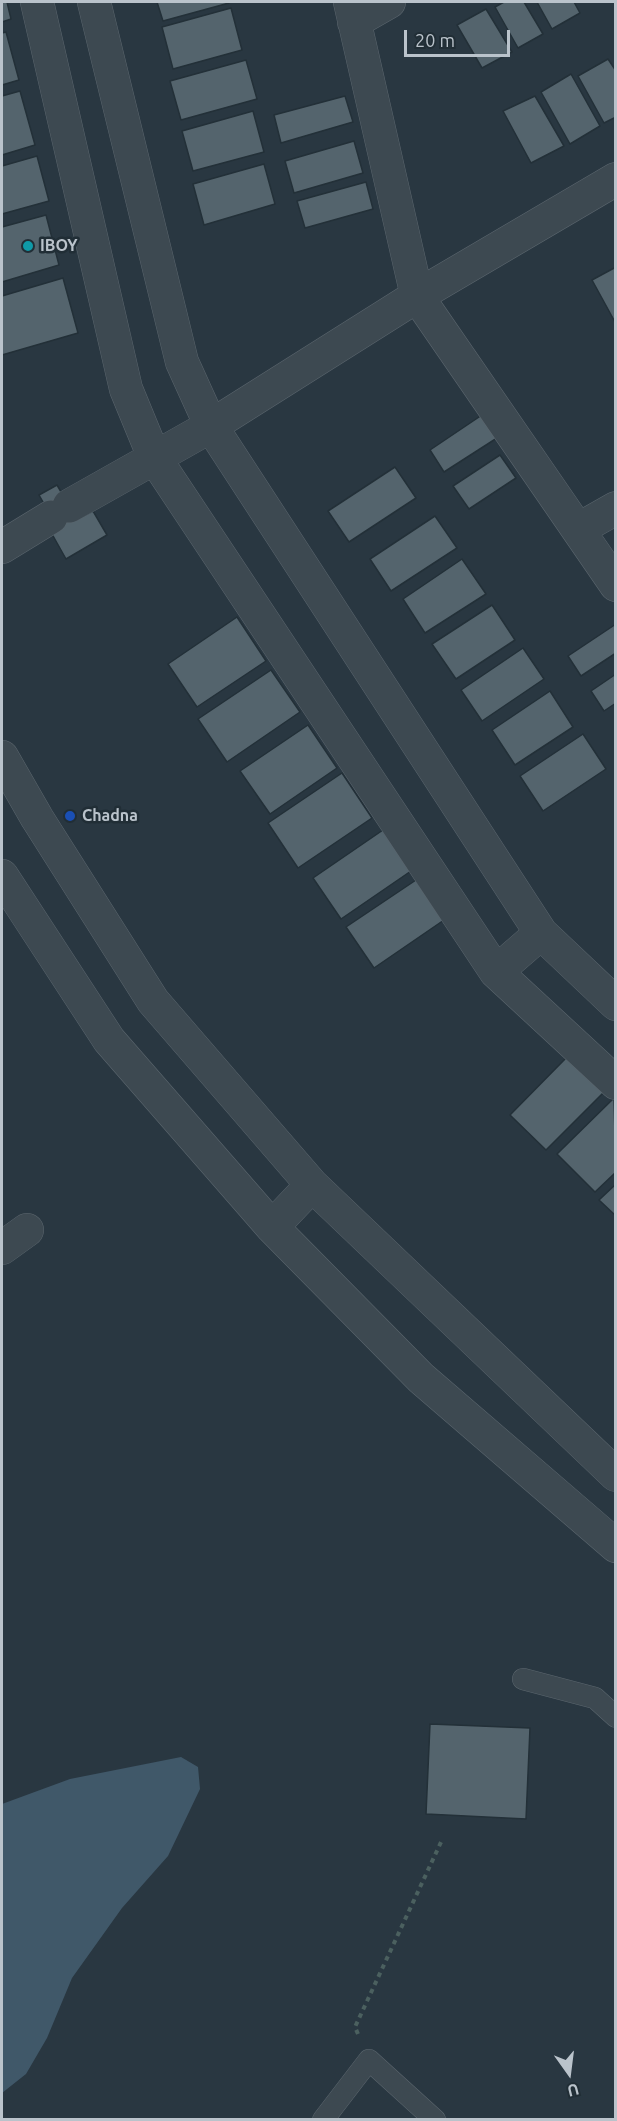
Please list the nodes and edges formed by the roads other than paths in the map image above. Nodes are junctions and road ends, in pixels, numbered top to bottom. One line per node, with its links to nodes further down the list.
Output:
1 (37, 2): 8 (street)
2 (94, 2): 7 (street)
3 (389, 2): 4 (street)
4 (352, 12): 6 (street)
5 (615, 179): 6 (street)
6 (417, 296): 7 (street); 10 (street)
7 (211, 426): 8 (street); 15 (street)
8 (154, 457): 11 (street); 16 (street)
9 (615, 508): 10 (street)
10 (579, 530): 12 (street)
11 (2, 547)
12 (615, 585)
13 (2, 758): 19 (street)
14 (2, 876): 20 (street)
15 (541, 933): 16 (street); 17 (street)
16 (496, 972): 18 (street)
17 (615, 1004)
18 (615, 1083)
19 (312, 1185): 20 (street); 21 (street)
20 (272, 1227): 22 (street)
21 (615, 1475)
22 (615, 1546)
23 (523, 1679): 24 (lane)
24 (615, 1717)
25 (323, 2120): 26 (lane)
26 (435, 2120)

